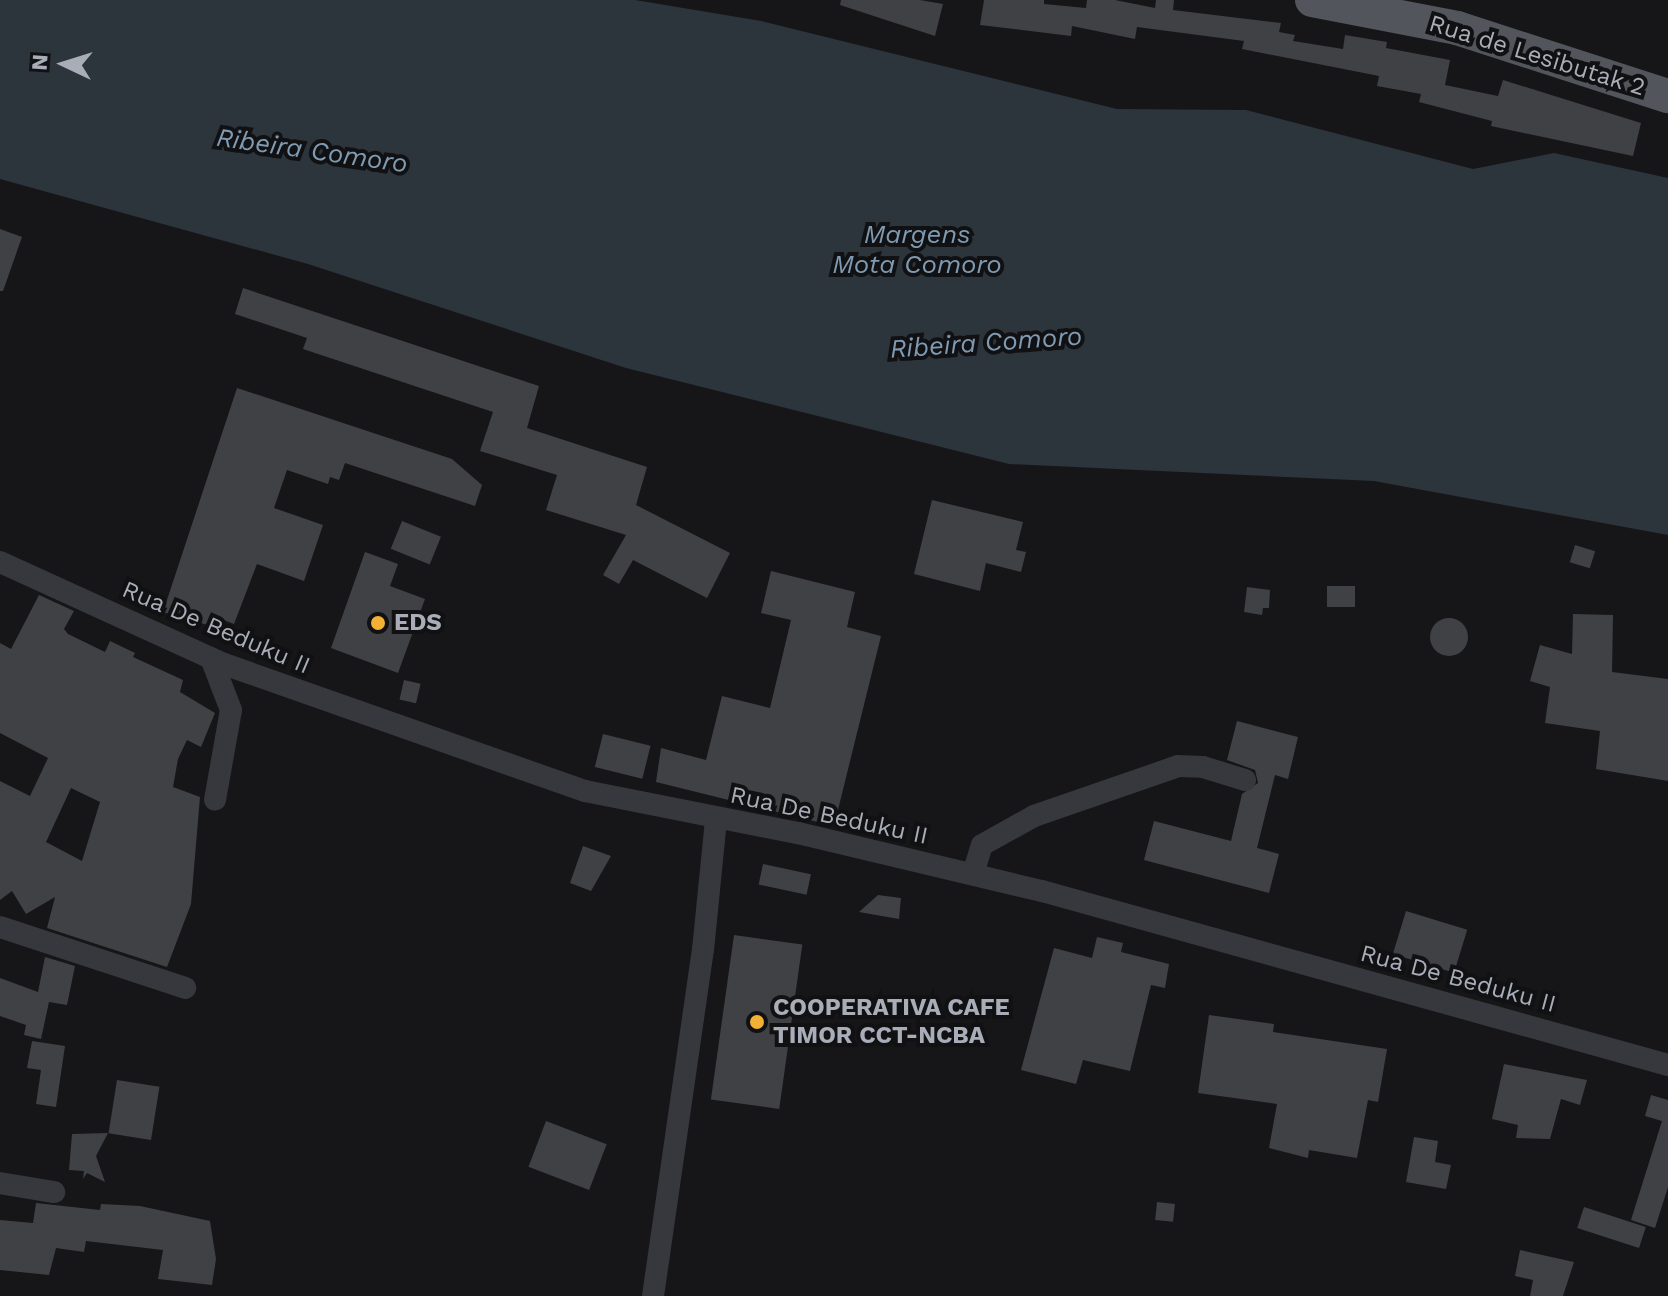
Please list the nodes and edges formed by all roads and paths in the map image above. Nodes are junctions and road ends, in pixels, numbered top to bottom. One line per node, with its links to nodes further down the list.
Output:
1 (1312, 0): 2 (main road, Rua de Lesibutak 2)
2 (1668, 96)
3 (0, 562): 4 (street, Rua De Beduku II)
4 (211, 658): 6 (street); 7 (street, Rua De Beduku II)
5 (1245, 780): 8 (street)
6 (215, 800)
7 (716, 819): 8 (street, Rua De Beduku II); 14 (street)
8 (973, 874): 11 (street, Rua De Beduku II)
9 (0, 927): 10 (street)
10 (185, 988)
11 (1668, 1065)
12 (0, 1183): 13 (street)
13 (54, 1192)
14 (653, 1296)

